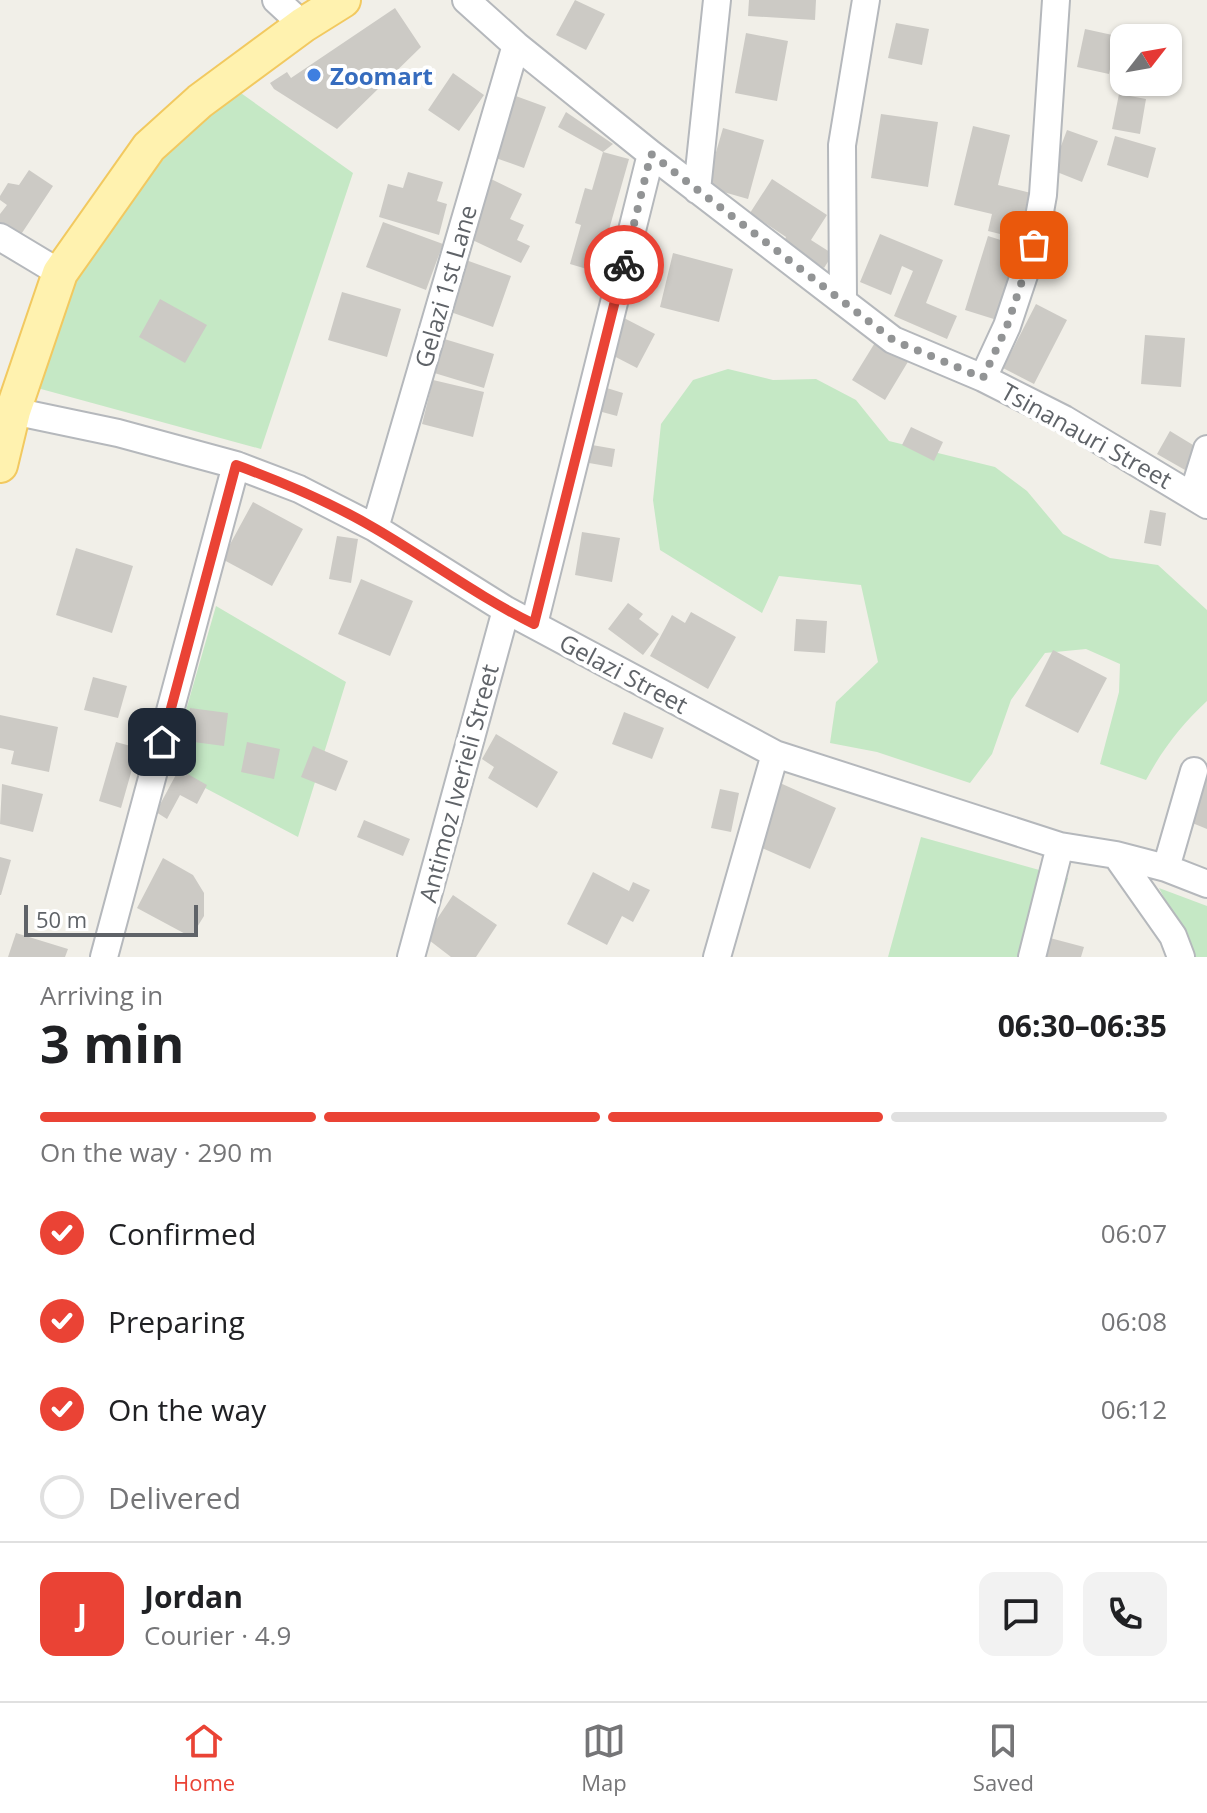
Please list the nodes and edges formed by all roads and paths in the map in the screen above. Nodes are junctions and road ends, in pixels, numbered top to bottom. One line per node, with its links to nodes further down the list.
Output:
1 (276, 0): 7 (street)
2 (343, 0): 7 (main road)
3 (466, 0): 8 (street, Tsinanauri Street)
4 (717, 0): 10 (street)
5 (866, 0): 13 (street)
6 (1056, 0): 14 (street)
7 (303, 25): 12 (main road)
8 (516, 45): 9 (street, Tsinanauri Street); 20 (street, Gelazi 1st Lane)
9 (651, 154): 10 (street, Tsinanauri Street); 22 (street)
10 (697, 190): 13 (street, Tsinanauri Street)
11 (0, 237): 12 (street)
12 (60, 273): 15 (main road)
13 (843, 299): 14 (street, Tsinanauri Street)
14 (983, 378): 19 (street, Tsinanauri Street)
15 (13, 411): 17 (main road); 18 (street, Gelazi Street)
16 (1207, 449): 19 (street)
17 (0, 465)
18 (236, 465): 20 (street, Gelazi Street); 29 (street)
19 (1200, 500)
20 (375, 528): 21 (street, Gelazi Street)
21 (506, 610): 22 (street, Gelazi Street); 30 (street, Antimoz Iverieli Street)
22 (534, 624): 23 (street, Gelazi Street)
23 (775, 754): 25 (street, Gelazi Street); 31 (street)
24 (1194, 771): 27 (street)
25 (1060, 846): 26 (street, Gelazi Street); 32 (street)
26 (1116, 855): 27 (street, Gelazi Street); 33 (street)
27 (1166, 868): 28 (street, Gelazi Street)
28 (1207, 884)
29 (104, 957)
30 (411, 957)
31 (717, 957)
32 (1032, 957)
33 (1181, 957)

